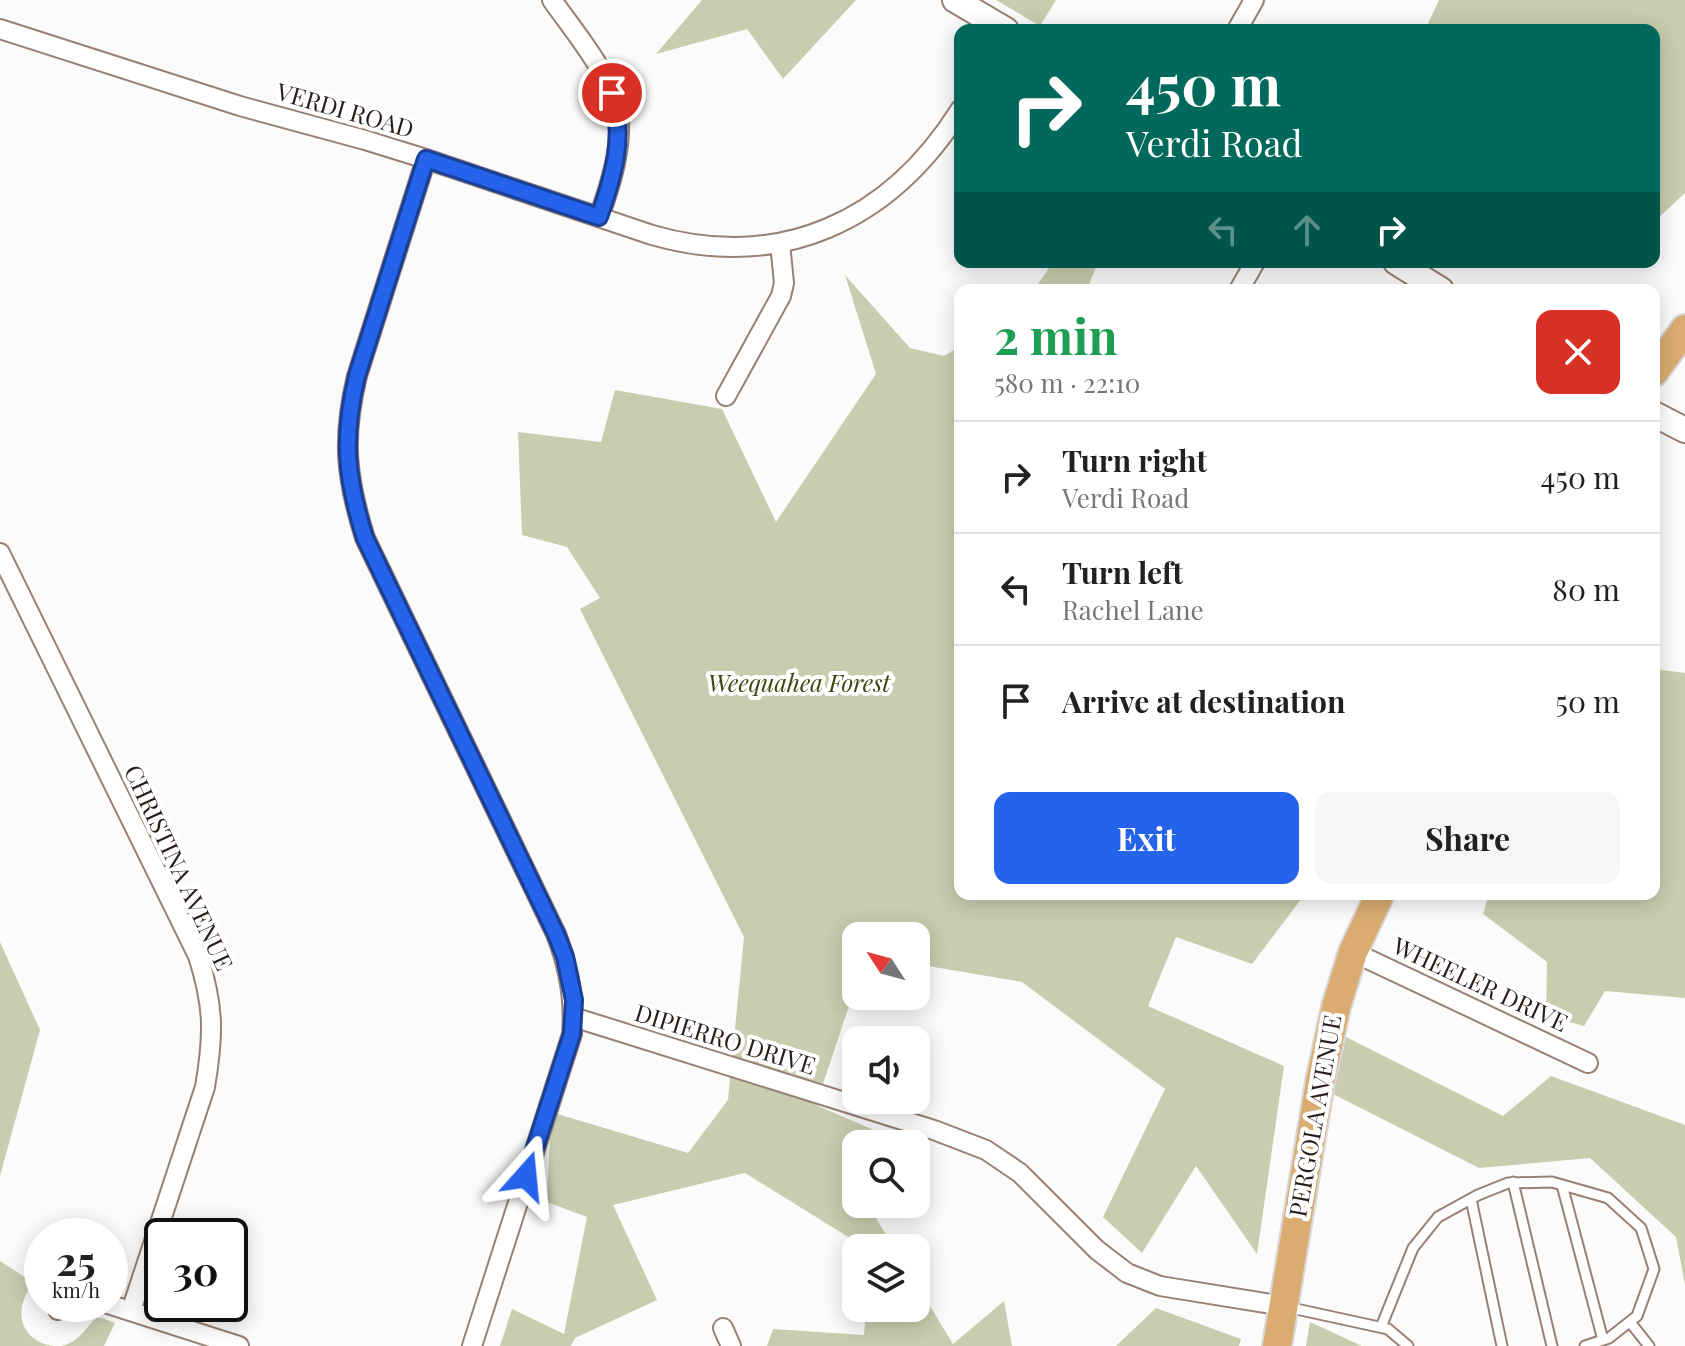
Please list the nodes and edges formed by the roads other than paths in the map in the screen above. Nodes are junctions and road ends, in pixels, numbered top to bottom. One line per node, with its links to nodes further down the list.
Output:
1 (552, 0): 9 (street)
2 (955, 0): 4 (street)
3 (1254, 0): 5 (street)
4 (996, 24)
5 (1240, 24)
6 (0, 29): 8 (street, VERDI ROAD)
7 (954, 119): 10 (street, VERDI ROAD)
8 (426, 159): 9 (street, VERDI ROAD); 21 (street)
9 (599, 217): 10 (street, VERDI ROAD)
10 (780, 243): 15 (street)
11 (1406, 268): 12 (street)
12 (1431, 284)
13 (1685, 329): 14 (main road)
14 (1660, 364)
15 (726, 396)
16 (1660, 417): 17 (street)
17 (1685, 430)
18 (0, 553): 28 (street, CHRISTINA AVENUE)
19 (1377, 900): 20 (main road, PERGOLA AVENUE)
20 (1353, 952): 22 (street, WHEELER DRIVE); 26 (main road, PERGOLA AVENUE)
21 (573, 1017): 26 (street, DIPIERRO DRIVE); 34 (street)
22 (1588, 1063)
23 (1513, 1182): 24 (lane); 25 (lane); 39 (lane)
24 (1562, 1185): 29 (lane); 32 (lane)
25 (1471, 1199): 30 (lane); 38 (lane)
26 (1283, 1306): 30 (lane); 36 (main road, PERGOLA AVENUE)
27 (128, 1310): 28 (street)
28 (131, 1311): 33 (street)
29 (1630, 1322): 32 (lane); 41 (lane)
30 (1381, 1327): 37 (lane)
31 (723, 1328): 35 (street)
32 (1603, 1340): 40 (lane)
33 (239, 1346)
34 (472, 1346)
35 (731, 1346)
36 (1277, 1346)
37 (1408, 1346)
38 (1502, 1346)
39 (1552, 1346)
40 (1585, 1346)
41 (1649, 1346)

